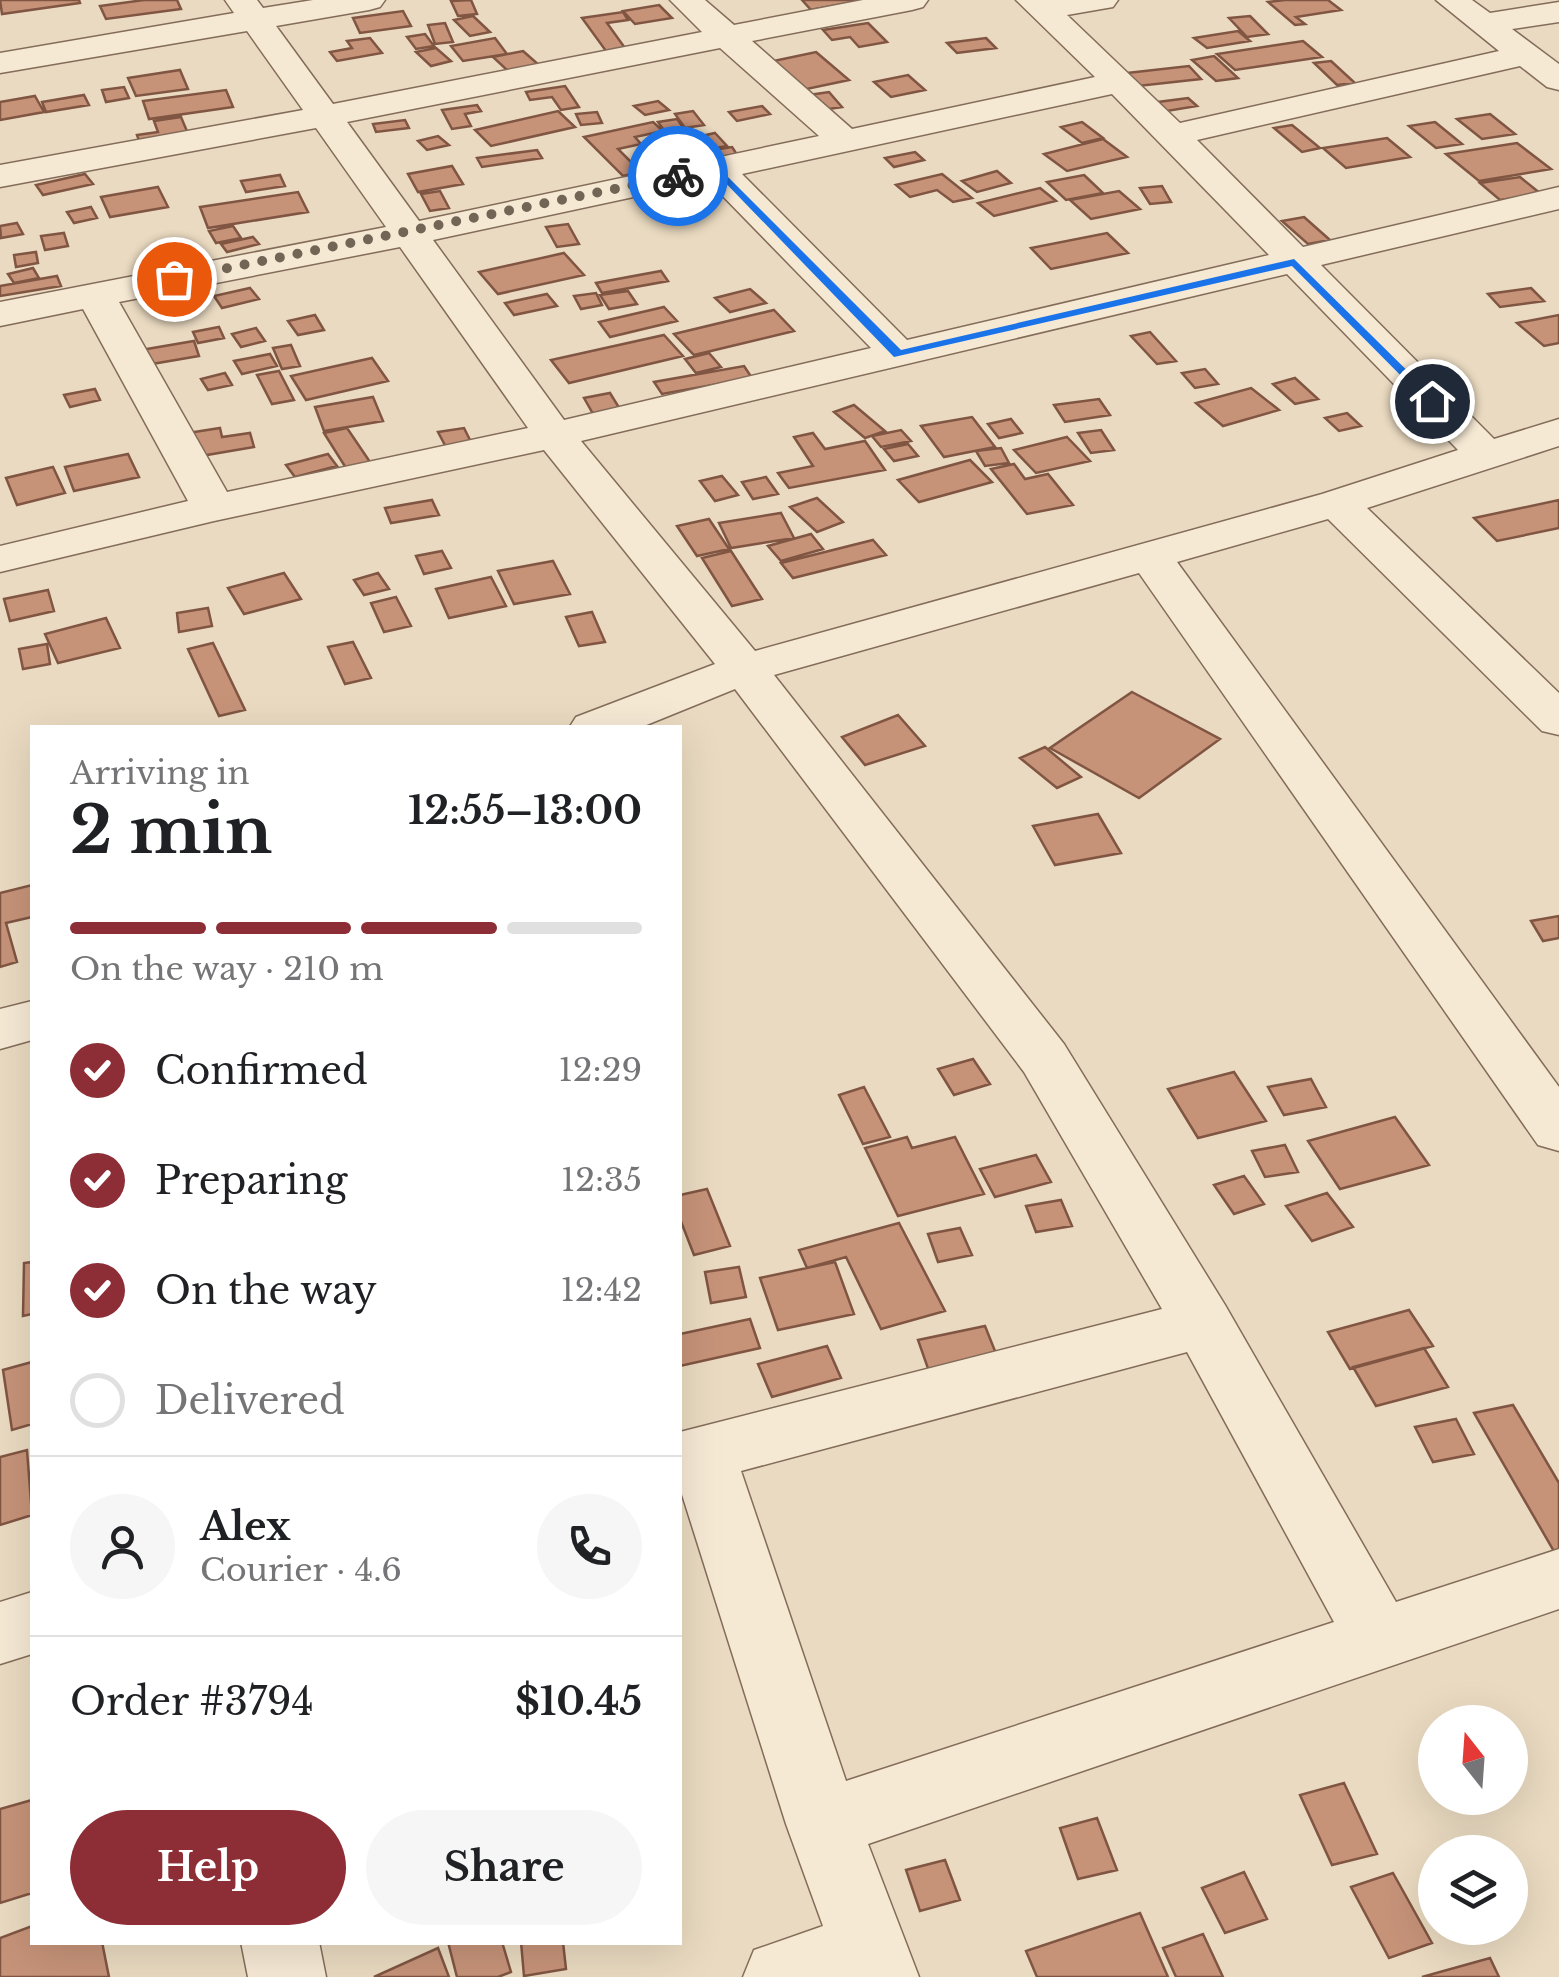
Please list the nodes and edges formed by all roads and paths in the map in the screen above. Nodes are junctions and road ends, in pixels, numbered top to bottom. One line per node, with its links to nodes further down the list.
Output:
1 (369, 0): 7 (street)
2 (686, 0): 10 (street)
3 (912, 0): 10 (street)
4 (1102, 0): 6 (street)
5 (1452, 0): 9 (street)
6 (1037, 5): 14 (street)
7 (249, 10): 12 (street); 15 (street)
8 (1559, 12): 9 (street)
9 (1484, 24): 11 (street)
10 (726, 38): 15 (street); 17 (street)
11 (1526, 55): 13 (street); 16 (street)
12 (0, 62)
13 (1559, 80)
14 (1120, 82): 16 (street); 17 (street)
15 (325, 116): 19 (street); 21 (street)
16 (1172, 135): 22 (street)
17 (844, 140): 18 (street)
18 (716, 168): 21 (street); 25 (street)
19 (0, 176)
20 (1559, 198): 22 (street)
21 (409, 234): 23 (street); 27 (street)
22 (1294, 262): 25 (street); 28 (street)
23 (95, 294): 24 (street); 30 (street)
24 (0, 314)
25 (898, 354): 27 (street)
26 (1559, 432): 28 (street)
27 (554, 435): 30 (street); 33 (street)
28 (1487, 456): 29 (street)
29 (1337, 503): 31 (street); 34 (street)
30 (214, 508): 32 (street)
31 (1149, 555): 33 (street); 38 (street)
32 (0, 560)
33 (744, 669): 35 (street); 39 (street)
34 (1559, 720)
35 (601, 725)
36 (30, 1021): 37 (street)
37 (0, 1029)
38 (1559, 1130)
39 (1204, 1323): 40 (street); 44 (street)
40 (691, 1457): 45 (street)
41 (1559, 1579): 44 (street)
42 (30, 1624): 43 (street)
43 (0, 1633)
44 (1380, 1639): 45 (street)
45 (823, 1824): 47 (street)
46 (281, 1945): 48 (street)
47 (875, 1964): 49 (street)
48 (287, 1977)
49 (782, 1977)

